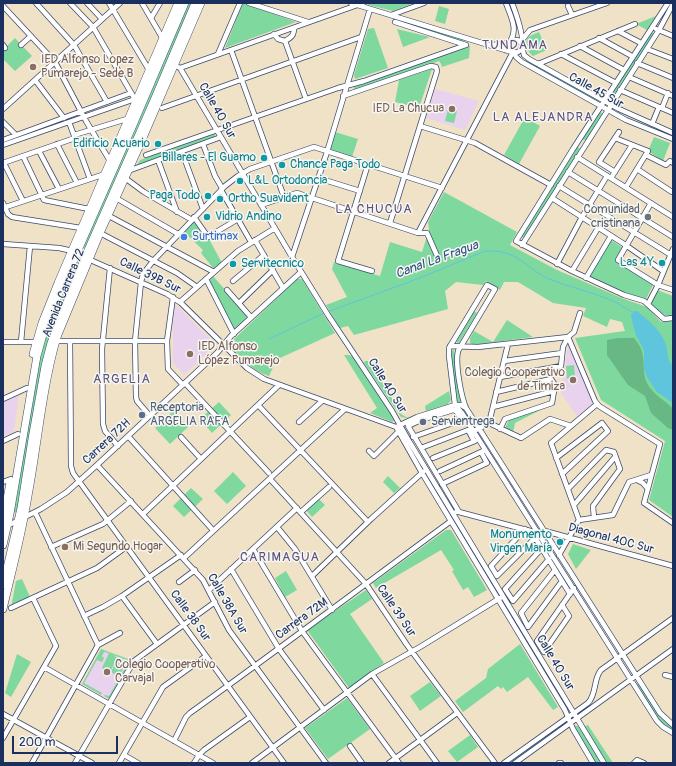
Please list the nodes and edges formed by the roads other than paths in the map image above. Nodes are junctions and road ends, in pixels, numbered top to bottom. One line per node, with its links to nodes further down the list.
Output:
1 (36, 3): 60 (street)
2 (70, 3): 39 (street)
3 (87, 3): 34 (street)
4 (109, 3): 25 (street)
5 (120, 3): 25 (street)
6 (142, 3): 31 (street)
7 (160, 3): 31 (street)
8 (180, 3): 32 (highway); 52 (highway, Avenida Carrera 72)
9 (185, 3): 32 (highway, Avenida Carrera 72)
10 (196, 3): 164 (highway, Avenida Carrera 72)
11 (201, 3): 74 (highway, Avenida Carrera 72)
12 (240, 3): 66 (street)
13 (249, 3): 35 (street)
14 (351, 3): 22 (street)
15 (363, 3): 22 (street)
16 (424, 3): 28 (street)
17 (506, 3): 55 (street)
18 (512, 3): 37 (street)
19 (607, 3): 30 (street)
20 (668, 3): 40 (street)
21 (673, 4): 29 (street)
22 (357, 5): 26 (street); 35 (street)
23 (3, 6): 48 (street)
24 (568, 6): 30 (street)
25 (113, 9): 34 (street); 76 (street)
26 (370, 9): 28 (street); 50 (street)
27 (673, 11): 29 (street)
28 (391, 15): 42 (street)
29 (668, 15): 33 (street); 44 (street)
30 (572, 16): 43 (street)
31 (151, 18): 52 (street)
32 (178, 18): 120 (highway, Avenida Carrera 72)
33 (673, 19)
34 (102, 20): 39 (street)
35 (308, 22): 41 (street)
36 (394, 22): 47 (street)
37 (520, 24): 43 (street); 58 (street)
38 (635, 24): 45 (street)
39 (93, 27): 60 (street); 84 (street)
40 (652, 27): 44 (street); 81 (street)
41 (294, 28): 46 (street); 54 (street)
42 (434, 28): 47 (street); 57 (street)
43 (530, 30): 58 (street)
44 (659, 30): 49 (street); 62 (street)
45 (618, 31): 51 (street); 56 (street)
46 (274, 34): 54 (street); 63 (street)
47 (432, 34): 53 (street)
48 (31, 36): 59 (street); 70 (street)
49 (673, 36)
50 (361, 37): 71 (street); 82 (street)
51 (600, 38): 61 (street); 68 (street)
52 (163, 39): 76 (highway, Avenida Carrera 72)
53 (451, 40): 64 (street); 64 (street)
54 (285, 41): 71 (street)
55 (510, 41): 57 (street); 58 (street); 65 (street)
56 (639, 42)
57 (489, 44): 65 (street)
58 (521, 44): 65 (street); 73 (street, Calle 45 Sur)
59 (21, 45)
60 (74, 45): 70 (street); 91 (street)
61 (580, 46): 67 (street); 75 (street)
62 (647, 48): 69 (street); 72 (street)
63 (231, 50): 66 (street); 80 (street)
64 (450, 50): 82 (street)
65 (513, 52): 93 (street, Calle 45 Sur); 118 (street)
66 (218, 54): 74 (street)
67 (562, 54): 73 (street); 81 (street)
68 (630, 55)
69 (673, 59)
70 (55, 62): 79 (street); 98 (street)
71 (292, 62): 80 (street); 89 (street)
72 (637, 63): 77 (street); 78 (street)
73 (538, 64): 90 (street, Calle 45 Sur)
74 (177, 66): 86 (street, Calle 40 Sur); 145 (highway, Avenida Carrera 72)
75 (622, 69)
76 (149, 70): 88 (highway, Avenida Carrera 72)
77 (629, 77): 83 (street); 85 (street)
78 (673, 78)
79 (35, 80): 96 (street); 102 (street)
80 (242, 80): 86 (street); 101 (street)
81 (616, 83): 90 (street)
82 (346, 86): 87 (street); 89 (street)
83 (620, 90): 92 (street); 94 (street)
84 (131, 93): 88 (street); 91 (street)
85 (670, 94): 94 (street)
86 (197, 96): 95 (street); 109 (street, Calle 40 Sur)
87 (343, 96): 107 (street); 129 (street)
88 (136, 98): 100 (street); 103 (highway, Avenida Carrera 72)
89 (306, 99): 101 (street)
90 (605, 101): 92 (street, Calle 45 Sur); 93 (street)
91 (107, 102): 98 (street)
92 (611, 104): 97 (street); 106 (street, Calle 45 Sur)
93 (602, 106): 97 (street, Calle 45 Sur); 119 (street)
94 (660, 107): 99 (street); 106 (street)
95 (162, 108)
96 (3, 109)
97 (608, 110): 116 (street, Calle 45 Sur); 125 (street)
98 (82, 111): 100 (street); 102 (street)
99 (673, 113)
100 (84, 117): 105 (street); 108 (street)
101 (255, 117): 109 (street); 136 (street)
102 (64, 118): 112 (street)
103 (130, 118): 108 (street); 127 (highway, Avenida Carrera 72)
104 (3, 122): 112 (street)
105 (69, 122): 113 (street); 123 (street)
106 (652, 124): 111 (street, Calle 45 Sur)
107 (420, 126): 118 (street); 146 (street)
108 (92, 130): 113 (street); 135 (street)
109 (217, 131): 114 (street, Calle 40 Sur); 131 (street)
110 (619, 132): 115 (street)
111 (673, 133)
112 (16, 136): 117 (street)
113 (74, 137): 121 (street); 149 (street)
114 (221, 138): 122 (street); 143 (street, Calle 40 Sur)
115 (615, 138): 124 (street); 142 (street)
116 (673, 139)
117 (3, 140)
118 (467, 140): 151 (street); 154 (street)
119 (578, 141): 125 (street); 151 (street)
120 (125, 143): 127 (highway); 197 (highway, Avenida Carrera 72)
121 (58, 144): 126 (street); 150 (street)
122 (203, 144): 128 (street); 156 (street)
123 (3, 145)
124 (632, 145): 130 (street); 142 (street)
125 (585, 146): 133 (street)
126 (39, 151): 132 (street); 155 (street)
127 (114, 152): 135 (highway, Avenida Carrera 72)
128 (182, 152): 134 (street); 170 (street)
129 (327, 152): 136 (street); 139 (street); 148 (street)
130 (647, 153): 138 (street); 140 (street)
131 (146, 155)
132 (23, 156): 137 (street); 160 (street)
133 (577, 157): 141 (street); 147 (street)
134 (158, 160): 145 (street); 173 (street)
135 (110, 161): 144 (highway, Avenida Carrera 72)
136 (271, 161): 143 (street); 161 (street)
137 (3, 163): 165 (street)
138 (673, 163)
139 (368, 164): 146 (street); 157 (street)
140 (637, 169): 153 (street); 159 (street)
141 (568, 172): 152 (street); 158 (street)
142 (615, 172): 147 (street)
143 (242, 173): 156 (street); 168 (street, Calle 40 Sur)
144 (105, 174): 149 (street); 171 (highway, Avenida Carrera 72)
145 (127, 175): 164 (highway, Avenida Carrera 72); 173 (street)
146 (405, 176): 154 (street); 180 (street)
147 (609, 177): 153 (street); 158 (street)
148 (318, 178): 157 (street); 162 (street)
149 (90, 179): 150 (street)
150 (77, 183): 155 (street)
151 (551, 185): 192 (street)
152 (559, 186): 163 (street); 167 (street)
153 (626, 187): 166 (street)
154 (442, 188): 185 (street)
155 (59, 189): 160 (street)
156 (222, 189): 170 (street); 179 (street)
157 (360, 191): 172 (street)
158 (598, 191): 167 (street); 178 (street)
159 (673, 191)
160 (41, 195): 165 (street); 171 (street)
161 (284, 198): 162 (street); 168 (street)
162 (312, 198): 172 (street); 200 (street)
163 (552, 198): 175 (street); 192 (street)
164 (112, 200): 174 (highway); 187 (street); 201 (highway, Avenida Carrera 72)
165 (23, 201): 169 (street)
166 (651, 203): 176 (street); 178 (street)
167 (590, 204): 175 (street); 186 (street)
168 (261, 205): 182 (street, Calle 40 Sur)
169 (4, 206): 181 (street)
170 (203, 208): 177 (street)
171 (89, 209): 181 (highway, Avenida Carrera 72)
172 (353, 211): 180 (street); 207 (street)
173 (177, 212): 177 (street)
174 (108, 216): 184 (highway, Avenida Carrera 72); 195 (street)
175 (582, 217): 183 (street); 204 (street)
176 (673, 217)
177 (193, 219): 179 (street); 187 (street)
178 (642, 219): 186 (street); 189 (street)
179 (238, 220): 190 (street)
180 (390, 224): 185 (street)
181 (81, 228): 197 (highway, Avenida Carrera 72)
182 (275, 228): 190 (street); 200 (street, Calle 40 Sur)
183 (598, 228): 188 (street); 208 (street)
184 (100, 233): 201 (highway, Avenida Carrera 72); 203 (street)
185 (418, 233): 202 (street)
186 (634, 233): 194 (street); 198 (street)
187 (178, 234): 195 (street)
188 (611, 236): 194 (street); 212 (street)
189 (673, 237)
190 (253, 241): 199 (street); 210 (street)
191 (3, 244): 193 (street, Calle 39B Sur)
192 (522, 245): 204 (street)
193 (30, 246): 197 (street, Calle 39B Sur); 237 (street)
194 (627, 246): 209 (street); 216 (street)
195 (167, 247): 203 (street); 210 (street)
196 (673, 249): 198 (street)
197 (74, 252): 201 (street, Calle 39B Sur); 238 (highway, Avenida Carrera 72); 282 (highway, Avenida Carrera 72)
198 (671, 254): 209 (street)
199 (264, 255): 206 (street); 214 (street)
200 (292, 257): 211 (street, Calle 40 Sur)
201 (87, 258): 205 (street, Calle 39B Sur); 239 (highway, Avenida Carrera 72); 318 (highway, Avenida Carrera 72)
202 (438, 258)
203 (153, 261): 215 (street); 217 (street)
204 (557, 264): 208 (street)
205 (110, 268): 215 (street, Calle 39B Sur); 234 (street)
206 (272, 270): 218 (street); 223 (street)
207 (372, 271)
208 (572, 271): 212 (street)
209 (663, 271): 216 (street)
210 (214, 272): 213 (street)
211 (301, 272): 218 (street, Carrera 72H); 269 (street, Calle 40 Sur)
212 (586, 278): 224 (street)
213 (206, 279): 217 (street); 230 (street)
214 (233, 281)
215 (141, 282): 221 (street, Calle 39B Sur); 235 (street)
216 (658, 285): 220 (street); 224 (street)
217 (197, 287): 222 (street)
218 (283, 288): 230 (street, Carrera 72H)
219 (226, 290): 223 (street)
220 (673, 290)
221 (173, 297): 222 (street, Calle 39B Sur); 232 (street)
222 (180, 302): 241 (street, Calle 39B Sur)
223 (239, 303): 228 (street)
224 (648, 304): 229 (street)
225 (474, 306): 226 (street); 226 (street); 242 (street)
226 (481, 311): 243 (street)
227 (580, 313): 231 (street)
228 (249, 315)
229 (673, 318)
230 (234, 334): 241 (street, Carrera 72H)
231 (568, 337): 240 (street); 244 (street); 254 (street)
232 (167, 340): 235 (street); 247 (street)
233 (70, 341): 234 (street); 239 (street); 301 (street, Calle 38 Sur)
234 (102, 341): 235 (street); 280 (street)
235 (135, 341): 261 (street)
236 (3, 342): 237 (street)
237 (21, 342): 238 (street)
238 (35, 342): 249 (highway, Avenida Carrera 72)
239 (56, 342): 318 (highway, Avenida Carrera 72)
240 (508, 344): 243 (street); 245 (street)
241 (224, 345): 247 (street, Carrera 72H); 248 (street, Calle 39B Sur)
242 (450, 346): 243 (street); 256 (street)
243 (459, 347): 258 (street)
244 (562, 353): 245 (street); 246 (street)
245 (504, 361): 246 (street)
246 (500, 377): 251 (street)
247 (184, 384): 261 (street, Carrera 72H); 270 (street)
248 (280, 385): 253 (street, Calle 39B Sur); 255 (street)
249 (27, 388): 252 (street); 272 (highway, Avenida Carrera 72)
250 (554, 391): 251 (street); 257 (street); 268 (street)
251 (496, 392): 257 (street)
252 (3, 399)
253 (322, 401): 259 (street, Calle 39B Sur); 264 (street)
254 (597, 404): 266 (street); 296 (street)
255 (258, 405): 270 (street); 283 (street)
256 (455, 405): 258 (street); 260 (street); 262 (street)
257 (493, 407): 265 (street)
258 (466, 408): 267 (street)
259 (345, 409): 269 (street, Calle 39B Sur); 283 (street)
260 (446, 410): 262 (street); 269 (street); 275 (street, Calle 40 Sur)
261 (150, 416): 274 (street, Carrera 72H)
262 (464, 419): 271 (street); 275 (street)
263 (557, 421): 266 (street); 268 (street); 273 (street)
264 (299, 422)
265 (489, 424): 267 (street); 268 (street)
266 (571, 426): 273 (street)
267 (479, 429): 271 (street); 310 (street)
268 (500, 429)
269 (398, 431): 277 (street, Calle 40 Sur); 284 (street); 292 (street, Calle 40 Sur)
270 (230, 432): 290 (street); 294 (street)
271 (474, 432): 278 (street)
272 (18, 434): 279 (street); 286 (highway, Avenida Carrera 72)
273 (560, 435): 289 (street)
274 (128, 436): 280 (street, Carrera 72H); 303 (street)
275 (414, 437): 277 (street); 281 (street, Calle 40 Sur)
276 (181, 438): 290 (street)
277 (407, 439): 292 (street, Calle 40 Sur)
278 (476, 440): 281 (street); 285 (street); 288 (street)
279 (3, 441)
280 (118, 446): 291 (street, Carrera 72H)
281 (421, 448): 302 (street, Calle 40 Sur)
282 (20, 450): 286 (highway); 324 (highway, Avenida Carrera 72)
283 (300, 450): 298 (street); 322 (street)
284 (369, 451)
285 (483, 451): 293 (street); 302 (street); 314 (street)
286 (15, 456): 297 (highway, Avenida Carrera 72)
287 (615, 457): 305 (street); 308 (street); 317 (street)
288 (433, 458)
289 (556, 458): 295 (street); 295 (street)
290 (201, 459): 303 (street)
291 (98, 465): 301 (street, Carrera 72H); 307 (street, Calle 38A Sur)
292 (424, 471): 315 (street, Calle 40 Sur); 321 (street, Calle 40 Sur); 322 (street)
293 (440, 471)
294 (269, 473)
295 (562, 474): 305 (street)
296 (651, 475): 299 (street); 306 (street)
297 (11, 479): 300 (street); 324 (highway, Avenida Carrera 72)
298 (270, 479): 309 (street, Calle 39 Sur); 340 (street)
299 (637, 480): 306 (street); 317 (street)
300 (3, 482)
301 (78, 482): 311 (street, Carrera 72H); 320 (street, Calle 38 Sur)
302 (442, 484): 313 (street, Calle 40 Sur)
303 (173, 486): 316 (street); 326 (street)
304 (329, 487): 312 (street)
305 (568, 489): 308 (street)
306 (648, 489): 323 (street)
307 (130, 501): 316 (street, Calle 38A Sur); 320 (street)
308 (574, 505): 319 (street)
309 (297, 508): 312 (street, Calle 39 Sur); 325 (street)
310 (530, 508): 314 (street); 329 (street)
311 (35, 512): 318 (street, Carrera 72H); 334 (street)
312 (301, 512): 338 (street, Calle 39 Sur)
313 (459, 512): 315 (street); 327 (street)
314 (524, 512): 330 (street)
315 (452, 513): 358 (street, Calle 40 Sur)
316 (143, 514): 340 (street, Calle 38A Sur)
317 (594, 518): 319 (street)
318 (21, 519): 324 (street, Carrera 72H); 353 (highway, Avenida Carrera 72); 363 (highway, Avenida Carrera 72)
319 (579, 520): 332 (street)
320 (107, 521): 334 (street); 335 (street, Calle 38 Sur)
321 (451, 521): 352 (street, Carrera 72M); 358 (street, Calle 40 Sur)
322 (368, 522): 338 (street)
323 (673, 523)
324 (4, 525): 333 (highway, Avenida Carrera 72)
325 (277, 527): 337 (street); 346 (street)
326 (211, 528)
327 (525, 530): 328 (street); 331 (street)
328 (531, 531): 330 (street); 331 (street)
329 (545, 531): 332 (street, Diagonal 40C Sur); 339 (street)
330 (538, 533): 354 (street)
331 (535, 538): 336 (street)
332 (569, 538): 339 (street); 342 (street, Diagonal 40C Sur)
333 (3, 545)
334 (51, 547): 349 (street)
335 (126, 547): 347 (street, Calle 38 Sur); 349 (street)
336 (542, 548): 341 (street); 341 (street)
337 (253, 549): 343 (street); 368 (street)
338 (337, 552): 346 (street); 352 (street, Calle 39 Sur)
339 (559, 554): 351 (street)
340 (182, 557): 344 (street, Calle 38A Sur); 347 (street)
341 (549, 559): 345 (street)
342 (673, 566)
343 (231, 569): 355 (street); 372 (street)
344 (195, 570): 350 (street); 355 (street, Calle 38A Sur)
345 (555, 570): 348 (street); 348 (street, Calle 40 Sur)
346 (312, 576): 364 (street)
347 (149, 578): 357 (street); 367 (street, Calle 38 Sur)
348 (562, 581): 356 (street)
349 (68, 582): 359 (street); 365 (street)
350 (179, 582)
351 (577, 583): 354 (street); 375 (street)
352 (366, 584): 364 (street, Carrera 72M); 374 (street, Calle 39 Sur)
353 (3, 585)
354 (573, 589): 356 (street); 377 (street)
355 (209, 590): 360 (street, Calle 38A Sur)
356 (570, 594): 361 (street)
357 (122, 596): 365 (street); 370 (street)
358 (501, 597): 374 (street); 394 (street, Calle 40 Sur); 396 (street, Calle 40 Sur)
359 (33, 598): 362 (street); 379 (street)
360 (215, 602): 367 (street); 378 (street, Calle 38A Sur)
361 (562, 605): 361 (street, Calle 40 Sur)
362 (11, 608)
363 (3, 609)
364 (332, 610): 368 (street, Carrera 72M)
365 (84, 616): 371 (street)
366 (673, 618): 375 (street)
367 (183, 625): 370 (street); 376 (street, Calle 38 Sur)
368 (302, 631): 372 (street, Carrera 72M); 387 (street)
369 (120, 633): 371 (street)
370 (157, 644): 390 (street)
371 (98, 645): 385 (street)
372 (279, 649): 378 (street, Carrera 72M); 391 (street)
373 (673, 649): 382 (street)
374 (412, 652): 380 (street); 392 (street, Calle 39 Sur)
375 (623, 654): 377 (street); 382 (street)
376 (206, 656): 386 (street, Calle 38 Sur); 399 (street)
377 (618, 658): 384 (street); 388 (street)
378 (255, 666): 386 (street, Carrera 72M); 402 (street, Calle 38A Sur)
379 (44, 667): 385 (street); 398 (street)
380 (372, 674): 387 (street); 406 (street)
381 (665, 675): 383 (street)
382 (636, 676): 384 (street); 401 (street)
383 (673, 676)
384 (631, 679): 389 (street); 403 (street)
385 (75, 684): 390 (street); 404 (street)
386 (228, 686): 395 (street, Calle 38 Sur); 407 (street, Carrera 72M)
387 (348, 693): 391 (street); 413 (street)
388 (593, 695): 389 (street); 394 (street)
389 (604, 699): 397 (street)
390 (109, 704): 399 (street); 412 (street)
391 (324, 710): 402 (street)
392 (458, 713): 406 (street); 429 (street, Calle 39 Sur)
393 (3, 714): 398 (street)
394 (574, 714): 396 (street); 397 (street, Calle 40 Sur)
395 (250, 717): 409 (street, Calle 38 Sur); 411 (street)
396 (568, 717): 400 (street, Calle 40 Sur); 430 (street)
397 (577, 719): 400 (street); 434 (street, Calle 40 Sur)
398 (14, 720): 404 (street); 405 (street)
399 (142, 722): 407 (street); 410 (street)
400 (570, 724): 431 (street); 432 (street, Calle 40 Sur)
401 (673, 725)
402 (300, 728): 409 (street); 424 (street, Calle 38A Sur)
403 (673, 733)
404 (46, 737): 412 (street); 416 (street)
405 (3, 738)
406 (420, 740): 413 (street); 428 (street)
407 (174, 741): 411 (street)
408 (350, 746): 425 (street)
409 (273, 748): 414 (street, Calle 38 Sur); 423 (street)
410 (124, 755): 419 (street); 420 (street)
411 (199, 755): 421 (street); 422 (street)
412 (79, 756): 417 (street); 418 (street)
413 (395, 758): 426 (street); 427 (street)
414 (281, 762)
415 (636, 762): 435 (street)
416 (32, 763)
417 (75, 763)
418 (92, 763)
419 (119, 763)
420 (138, 763)
421 (194, 763)
422 (213, 763)
423 (252, 763)
424 (326, 763)
425 (362, 763)
426 (389, 763)
427 (399, 763)
428 (438, 763)
429 (495, 763)
430 (504, 763)
431 (515, 763)
432 (593, 763)
433 (598, 763): 434 (street)
434 (604, 763)
435 (644, 763)

